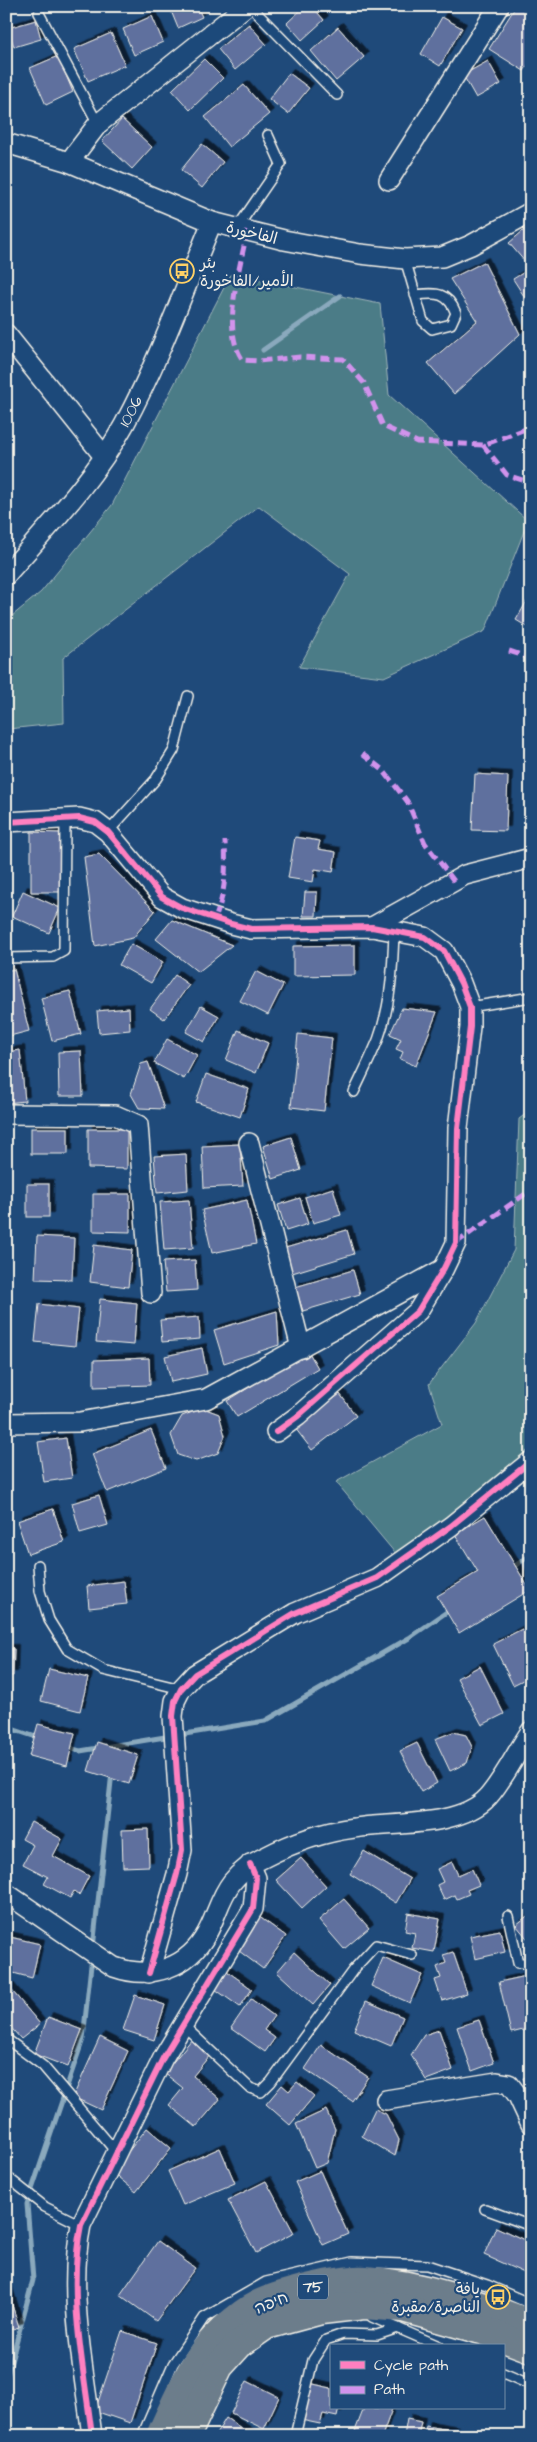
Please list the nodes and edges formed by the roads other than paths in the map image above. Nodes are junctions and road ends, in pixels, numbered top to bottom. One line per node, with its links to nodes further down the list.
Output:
1 (246, 6): 6 (street)
2 (250, 6): 5 (lane)
3 (499, 6): 10 (street)
4 (39, 13): 6 (lane)
5 (337, 96)
6 (98, 124): 9 (street)
7 (268, 135): 13 (lane)
8 (6, 144): 9 (street, الفاخورة)
9 (69, 162): 12 (street, الفاخورة)
10 (389, 180)
11 (531, 212): 14 (street, الفاخورة)
12 (212, 222): 13 (street, الفاخورة); 17 (street, 1006)
13 (237, 228): 14 (street, الفاخورة)
14 (405, 259): 15 (lane)
15 (415, 294): 15 (lane)
16 (6, 334): 17 (street)
17 (103, 455): 18 (street, 1006)
18 (6, 575)
19 (188, 696): 22 (lane)
20 (65, 819): 21 (street); 22 (street); 26 (lane)
21 (6, 822)
22 (108, 832): 24 (street)
23 (531, 858): 24 (street)
24 (372, 927): 25 (street)
25 (394, 930): 28 (street); 29 (lane)
26 (6, 958)
27 (531, 997): 28 (lane)
28 (470, 1008): 32 (street)
29 (354, 1092)
30 (6, 1114): 33 (street)
31 (249, 1143): 34 (street)
32 (444, 1268): 34 (street); 36 (street)
33 (151, 1293)
34 (301, 1348): 35 (street)
35 (6, 1423)
36 (276, 1432)
37 (531, 1461): 39 (street)
38 (38, 1565): 39 (lane)
39 (181, 1689): 46 (street)
40 (531, 1731): 41 (street)
41 (250, 1864): 46 (street); 47 (street)
42 (6, 1893): 46 (street)
43 (508, 1916): 45 (lane)
44 (412, 1955): 47 (lane)
45 (531, 1963)
46 (149, 1973)
47 (183, 2025): 51 (street)
48 (8, 2040): 51 (lane)
49 (386, 2100): 50 (street)
50 (531, 2124)
51 (117, 2153): 54 (street)
52 (6, 2176): 54 (lane)
53 (485, 2209): 55 (lane)
54 (82, 2226): 64 (street)
55 (531, 2226)
56 (531, 2304): 65 (lane)
57 (341, 2307): 59 (lane); 61 (highway, חיפה / 75); 67 (highway, חיפה / 75)
58 (531, 2324): 66 (highway, חיפה / 75)
59 (398, 2328): 60 (lane); 68 (lane)
60 (434, 2344)
61 (531, 2348)
62 (504, 2373): 63 (lane)
63 (531, 2385)
64 (92, 2436)
65 (142, 2436)
66 (160, 2436)
67 (186, 2436)
68 (295, 2436)

